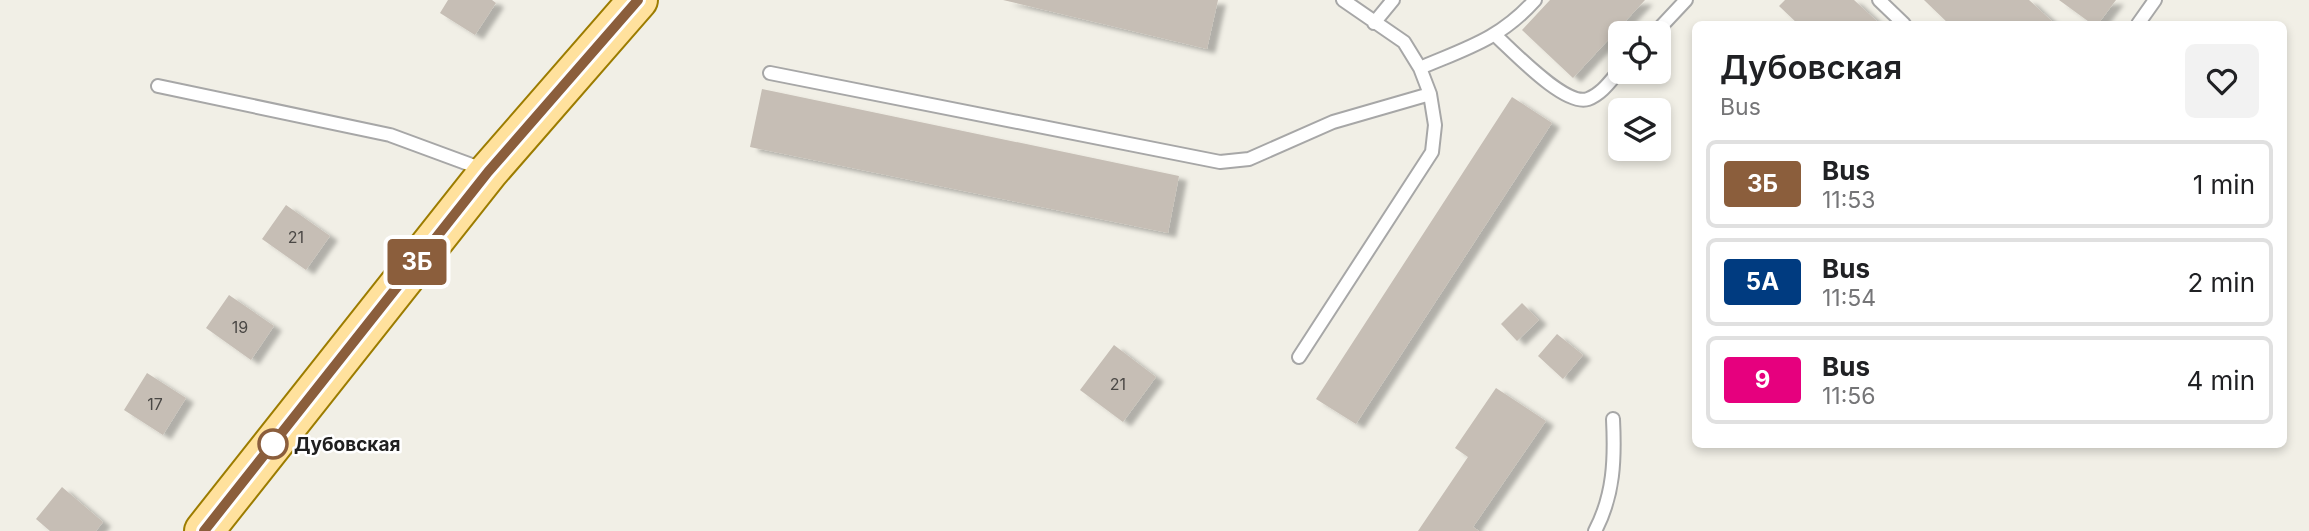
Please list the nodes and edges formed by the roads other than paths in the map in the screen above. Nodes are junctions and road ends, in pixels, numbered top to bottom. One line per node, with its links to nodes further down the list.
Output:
1 (638, 0): 18 (main road)
2 (1343, 0): 11 (lane)
3 (1393, 0): 11 (lane)
4 (1535, 0): 12 (lane)
5 (1686, 0): 8 (lane)
6 (1879, 0): 9 (lane)
7 (2155, 0): 10 (lane)
8 (1666, 21)
9 (1902, 21)
10 (2140, 21)
11 (1374, 23): 13 (lane)
12 (1496, 36): 13 (lane); 15 (lane)
13 (1420, 68): 17 (lane)
14 (770, 73): 17 (lane)
15 (1608, 83)
16 (158, 86): 18 (lane)
17 (1430, 94): 19 (lane)
18 (488, 172): 21 (main road)
19 (1299, 357)
20 (1613, 419): 22 (lane)
21 (204, 531)
22 (1595, 531)

